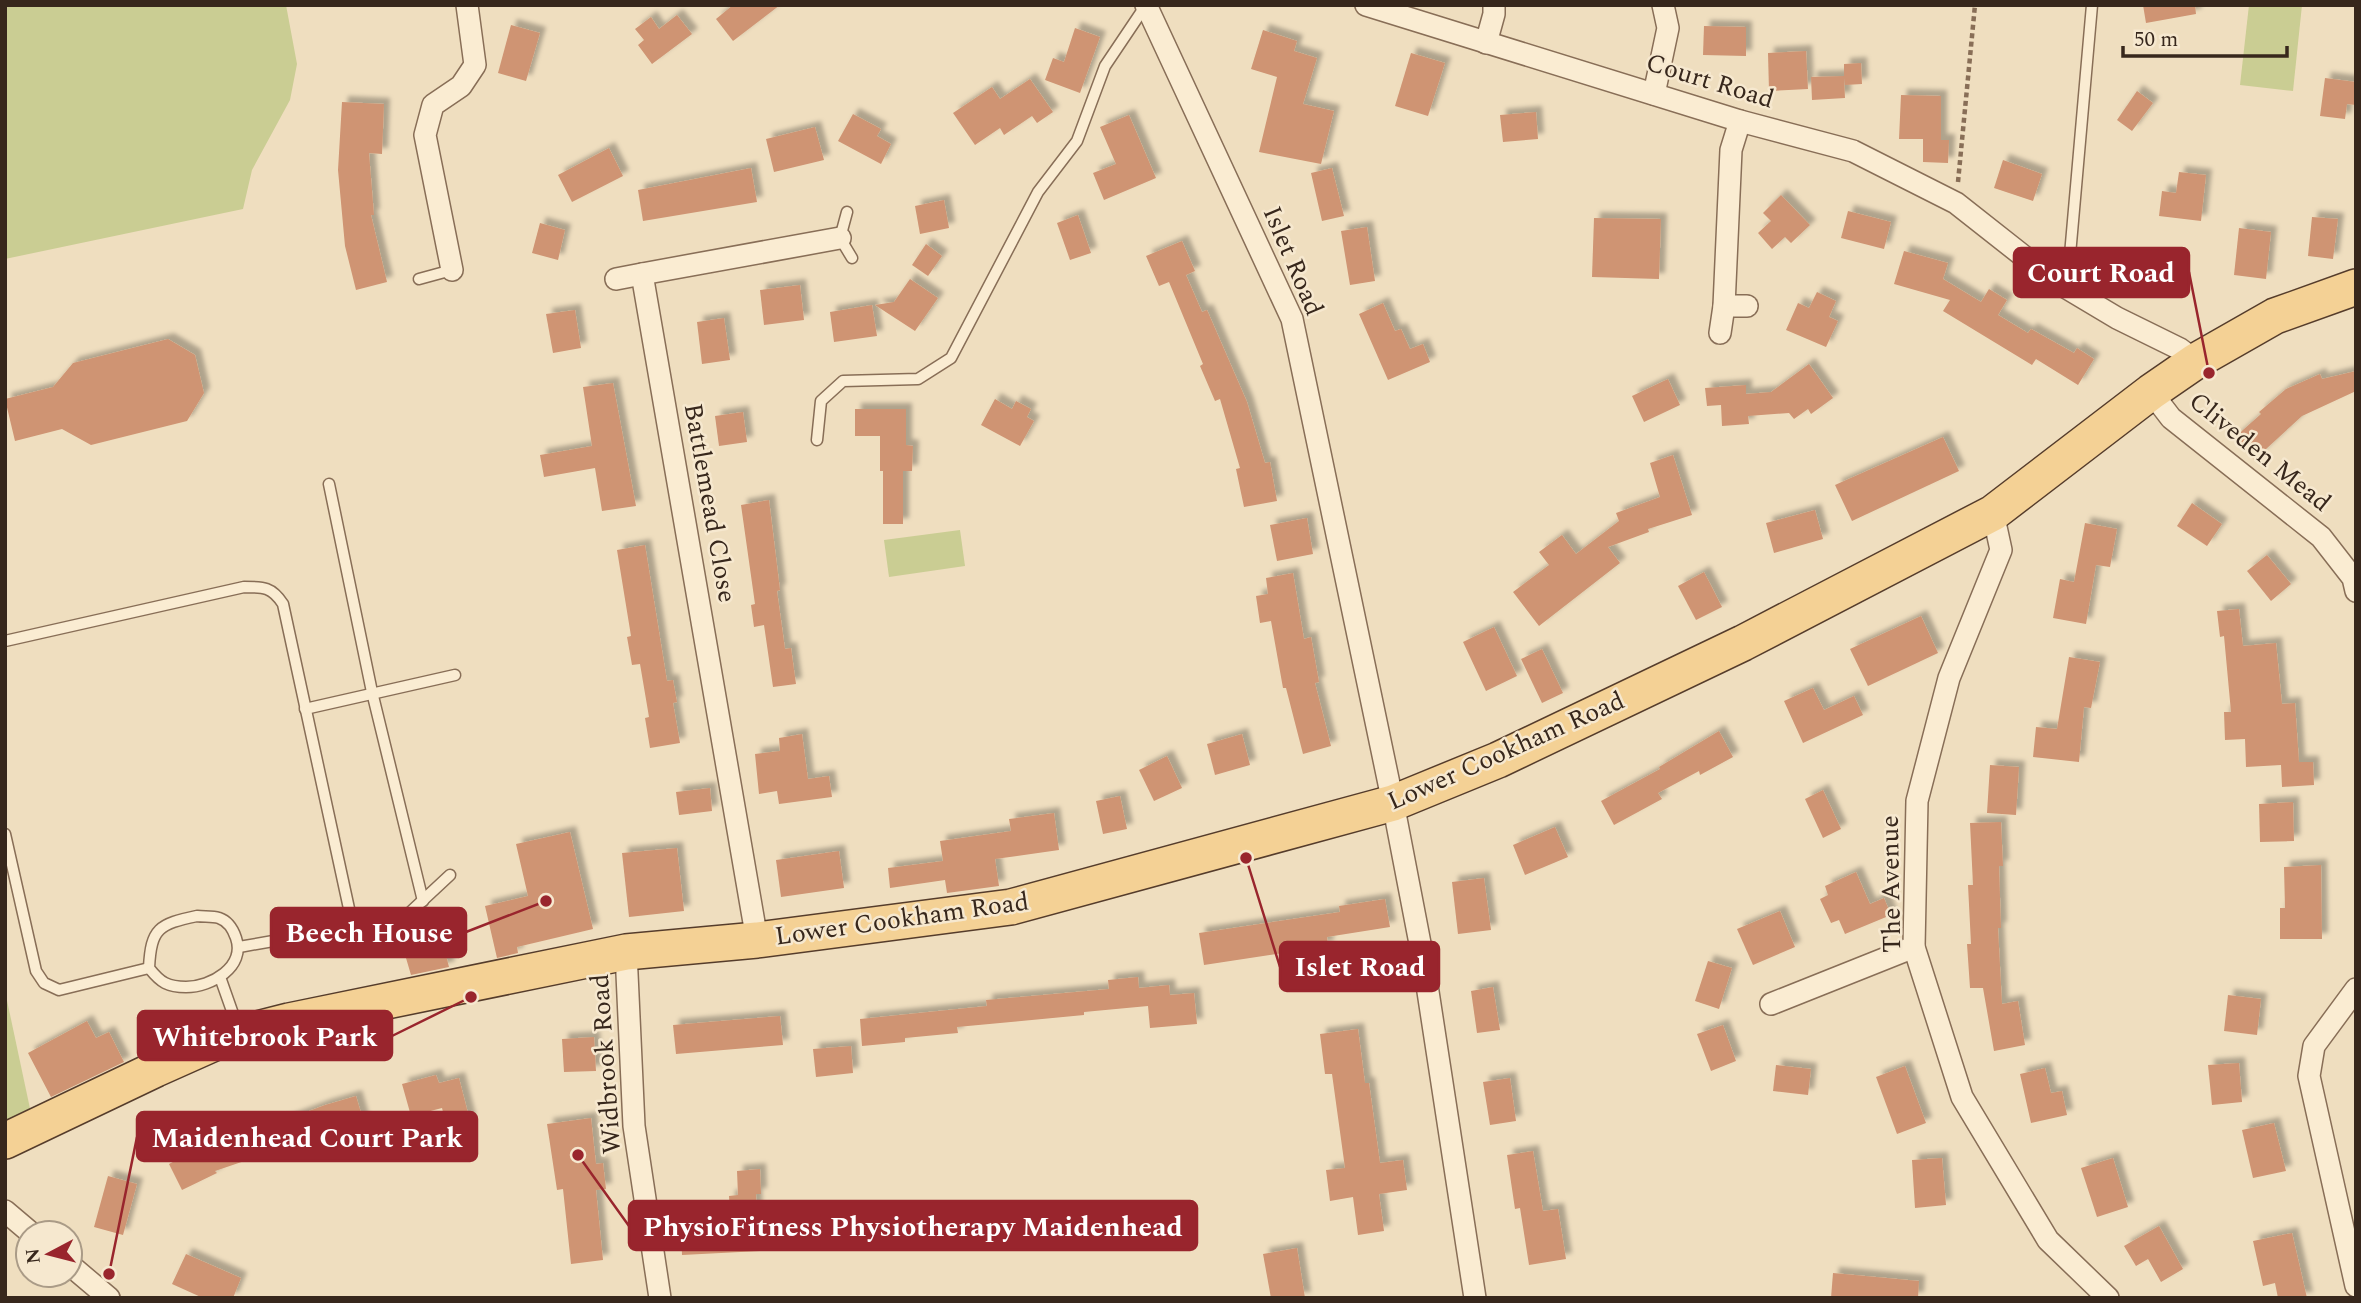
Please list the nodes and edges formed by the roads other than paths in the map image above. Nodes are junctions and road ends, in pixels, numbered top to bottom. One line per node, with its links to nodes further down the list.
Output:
1 (467, 5): 13 (street)
2 (1146, 5): 24 (lane); 32 (street, Islet Road)
3 (1366, 5): 7 (street, Court Road)
4 (1494, 5): 7 (street)
5 (1663, 5): 8 (street)
6 (2092, 5): 18 (lane)
7 (1486, 43): 8 (street, Court Road)
8 (1654, 94): 9 (street, Court Road)
9 (1740, 121): 18 (street, Court Road); 19 (street)
10 (847, 212): 11 (lane)
11 (840, 238): 12 (lane); 14 (street)
12 (852, 258)
13 (452, 270): 15 (lane)
14 (642, 274): 16 (street); 37 (street, Battlemead Close)
15 (419, 279)
16 (616, 279)
17 (2356, 287): 22 (main road, Lower Cookham Road)
18 (2067, 289): 22 (street, Court Road)
19 (1724, 306): 20 (street); 21 (street)
20 (1747, 306)
21 (1720, 334)
22 (2196, 361): 23 (main road, Lower Cookham Road)
23 (2151, 392): 26 (main road, Lower Cookham Road); 27 (street, Cliveden Mead)
24 (817, 440)
25 (329, 484): 30 (lane)
26 (1993, 513): 32 (main road, Lower Cookham Road); 39 (street, The Avenue)
27 (2356, 591)
28 (5, 641): 31 (lane)
29 (455, 675): 30 (lane)
30 (372, 692): 31 (lane); 35 (lane)
31 (305, 709): 36 (lane)
32 (1394, 803): 37 (main road, Lower Cookham Road); 51 (street, Islet Road)
33 (5, 834): 41 (lane)
34 (450, 875): 35 (lane)
35 (423, 901): 36 (lane)
36 (353, 927): 38 (lane)
37 (757, 940): 40 (main road, Lower Cookham Road)
38 (239, 947): 41 (lane); 42 (lane)
39 (1914, 947): 44 (street); 52 (street, The Avenue)
40 (626, 952): 45 (main road, Lower Cookham Road); 50 (street, Widbrook Road)
41 (149, 968): 42 (lane)
42 (220, 977): 45 (lane)
43 (2356, 989): 48 (street)
44 (1771, 1004)
45 (240, 1034): 46 (main road, Lower Cookham Road)
46 (5, 1141)
47 (84, 1277): 49 (street)
48 (2356, 1286)
49 (109, 1298)
50 (660, 1298)
51 (1475, 1298)
52 (2108, 1298)

